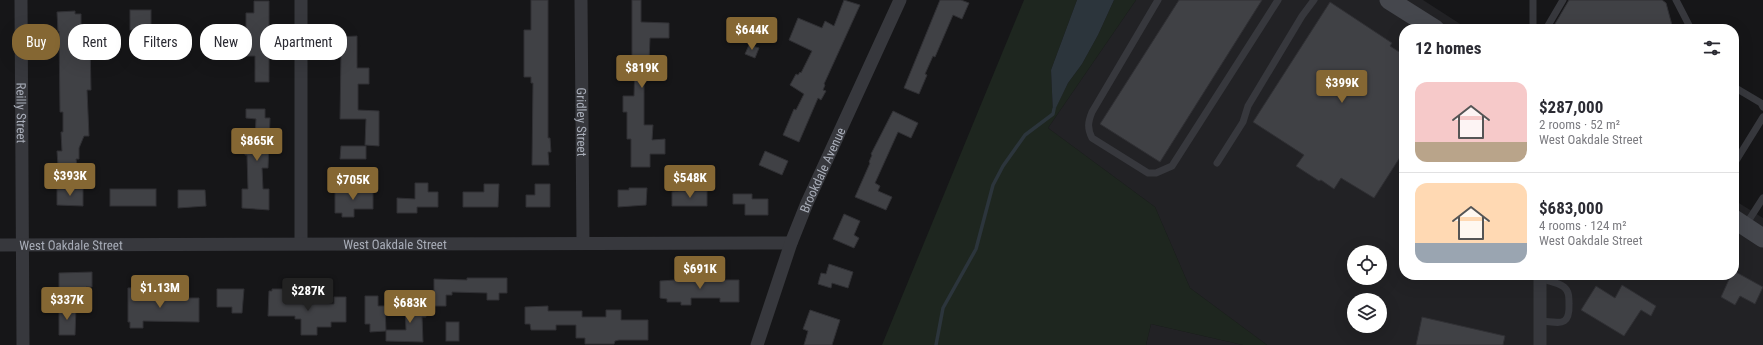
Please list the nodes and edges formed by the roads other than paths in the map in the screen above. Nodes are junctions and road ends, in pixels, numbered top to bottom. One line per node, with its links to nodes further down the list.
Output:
1 (22, 0): 28 (street, Reilly Street)
2 (302, 0): 26 (street)
3 (581, 0): 24 (street, Gridley Street)
4 (900, 0): 25 (street, Brookdale Avenue)
5 (1158, 0): 6 (lane)
6 (1278, 0)
7 (1314, 0): 20 (lane)
8 (1389, 0): 12 (main road)
9 (1533, 0): 13 (lane)
10 (1563, 0): 14 (lane)
11 (1676, 0): 15 (lane)
12 (1427, 24)
13 (1532, 24)
14 (1549, 24)
15 (1688, 24)
16 (1739, 90): 17 (lane)
17 (1763, 107)
18 (1763, 117): 19 (lane)
19 (1739, 156)
20 (1217, 163)
21 (1763, 198): 22 (lane)
22 (1739, 223): 23 (main road)
23 (1763, 238)
24 (583, 243): 25 (street, West Oakdale Street); 26 (street, West Oakdale Street)
25 (791, 243): 33 (street, Brookdale Avenue)
26 (300, 244): 28 (street, West Oakdale Street)
27 (0, 245): 28 (street, West Oakdale Street)
28 (23, 245): 32 (street, Reilly Street)
29 (1540, 280): 31 (street)
30 (1549, 280): 31 (lane)
31 (1540, 321): 34 (street)
32 (23, 345)
33 (757, 345)
34 (1540, 345)

